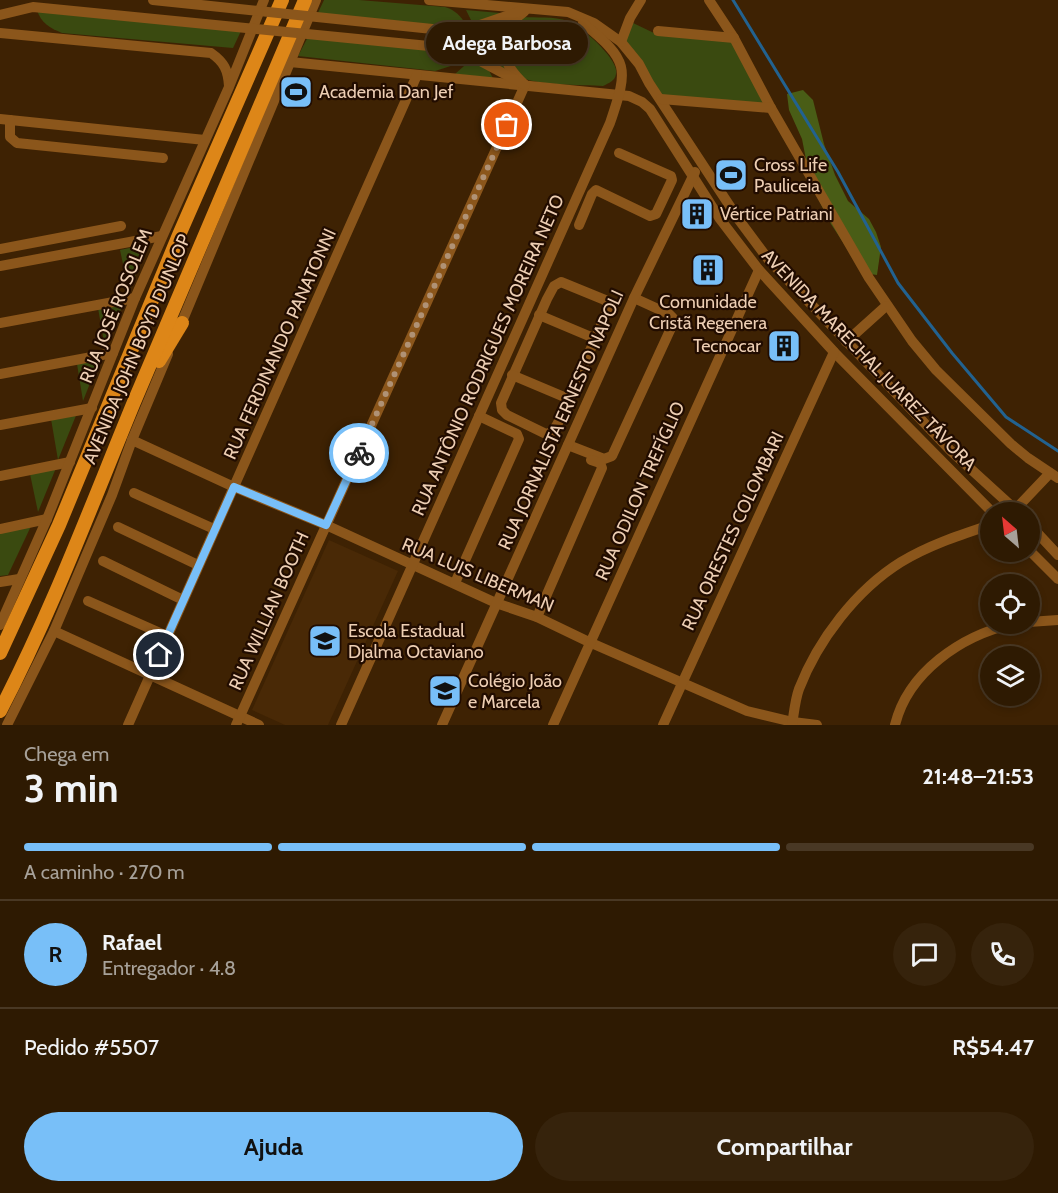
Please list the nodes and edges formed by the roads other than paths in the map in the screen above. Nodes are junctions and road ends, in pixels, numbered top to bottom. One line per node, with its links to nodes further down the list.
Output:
1 (153, 0): 9 (street, bridge)
2 (264, 0): 19 (street, RUA JOSÉ ROSOLEM)
3 (282, 0): 93 (main road, AVENIDA JOHN BOYD DUNLOP)
4 (305, 0): 52 (main road, AVENIDA JOHN BOYD DUNLOP)
5 (316, 0): 16 (street)
6 (429, 0): 9 (street, AVENIDA MARECHAL JUAREZ TÁVORA)
7 (641, 0): 15 (street)
8 (709, 0): 14 (street)
9 (527, 9): 10 (street, AVENIDA MARECHAL JUAREZ TÁVORA); 18 (street)
10 (568, 12): 15 (street, AVENIDA MARECHAL JUAREZ TÁVORA); 20 (street, RUA ANTÔNIO RODRIGUES MOREIRA NETO)
11 (0, 15): 18 (street, bridge)
12 (658, 31): 14 (street)
13 (0, 33): 19 (street)
14 (734, 38): 22 (street)
15 (621, 42): 21 (street, AVENIDA MARECHAL JUAREZ TÁVORA)
16 (290, 62): 17 (street, AVENIDA MARECHAL JUAREZ TÁVORA); 42 (street)
17 (417, 75): 18 (street, AVENIDA MARECHAL JUAREZ TÁVORA); 61 (street, RUA FERDINANDO PANATONNI)
18 (525, 85): 20 (street, AVENIDA MARECHAL JUAREZ TÁVORA); 67 (street, RUA WILLIAN BOOTH)
19 (229, 87): 24 (street, RUA JOSÉ ROSOLEM)
20 (619, 95): 28 (street, AVENIDA MARECHAL JUAREZ TÁVORA); 44 (street, RUA ANTÔNIO RODRIGUES MOREIRA NETO)
21 (661, 99): 22 (street); 27 (street, AVENIDA MARECHAL JUAREZ TÁVORA)
22 (771, 108): 39 (street)
23 (5, 119): 24 (street); 26 (street)
24 (205, 140): 33 (street, RUA JOSÉ ROSOLEM)
25 (619, 153): 29 (street)
26 (163, 158)
27 (700, 163): 28 (street, RUA JORNALISTA ERNESTO NAPOLI); 45 (street, AVENIDA MARECHAL JUAREZ TÁVORA)
28 (693, 176): 30 (street, RUA JORNALISTA ERNESTO NAPOLI); 36 (street, AVENIDA MARECHAL JUAREZ TÁVORA)
29 (650, 216): 30 (street); 32 (street)
30 (670, 224): 38 (street, RUA JORNALISTA ERNESTO NAPOLI)
31 (121, 225): 34 (street)
32 (579, 225)
33 (162, 236): 35 (street); 37 (street, RUA JOSÉ ROSOLEM)
34 (0, 249)
35 (0, 266)
36 (759, 270): 47 (street, AVENIDA MARECHAL JUAREZ TÁVORA); 92 (street, RUA ODILON TREFÍGLIO)
37 (135, 298): 41 (street); 48 (street, RUA JOSÉ ROSOLEM)
38 (634, 298): 57 (street, RUA JORNALISTA ERNESTO NAPOLI); 57 (street)
39 (886, 306): 45 (street); 59 (street)
40 (539, 315): 43 (street); 43 (street); 46 (street)
41 (0, 323)
42 (182, 323): 52 (main road); 56 (street)
43 (596, 339): 51 (street)
44 (513, 341): 46 (street); 54 (street, RUA ANTÔNIO RODRIGUES MOREIRA NETO)
45 (846, 342): 64 (street, AVENIDA MARECHAL JUAREZ TÁVORA)
46 (525, 346): 50 (street)
47 (834, 352): 63 (street, AVENIDA MARECHAL JUAREZ TÁVORA); 95 (street, RUA ORESTES COLOMBARI)
48 (113, 353): 49 (street); 53 (street, RUA JOSÉ ROSOLEM)
49 (0, 374)
50 (512, 375): 51 (street); 51 (street)
51 (569, 399)
52 (133, 404): 96 (main road, AVENIDA JOHN BOYD DUNLOP)
53 (92, 408): 55 (street); 58 (street, RUA JOSÉ ROSOLEM)
54 (478, 416): 76 (street, RUA ANTÔNIO RODRIGUES MOREIRA NETO); 81 (street)
55 (0, 425)
56 (132, 440): 61 (street, RUA LUIS LIBERMAN); 89 (street)
57 (567, 448): 84 (street, RUA JORNALISTA ERNESTO NAPOLI); 85 (street)
58 (70, 462): 60 (street); 66 (street, RUA JOSÉ ROSOLEM)
59 (1054, 475): 65 (street)
60 (0, 476)
61 (234, 487): 67 (street, RUA LUIS LIBERMAN); 70 (street, RUA FERDINANDO PANATONNI)
62 (134, 493): 70 (street)
63 (982, 502)
64 (1005, 502)
65 (1026, 502)
66 (46, 519): 69 (street); 78 (street, RUA JOSÉ ROSOLEM)
67 (326, 525): 76 (street, RUA LUIS LIBERMAN); 97 (street, RUA WILLIAN BOOTH)
68 (118, 527): 77 (street)
69 (0, 529)
70 (214, 529): 77 (street, RUA FERDINANDO PANATONNI)
71 (980, 529): 98 (street)
72 (1040, 536): 73 (street)
73 (1058, 555)
74 (103, 561): 82 (street)
75 (1040, 561): 79 (street)
76 (411, 564): 81 (street, RUA LUIS LIBERMAN); 102 (street, RUA ANTÔNIO RODRIGUES MOREIRA NETO)
77 (198, 565): 82 (street, RUA FERDINANDO PANATONNI)
78 (19, 579): 80 (street); 88 (street, RUA JOSÉ ROSOLEM)
79 (1058, 579)
80 (0, 582)
81 (455, 584): 84 (street, RUA LUIS LIBERMAN)
82 (183, 600): 91 (street, RUA FERDINANDO PANATONNI)
83 (88, 601): 91 (street)
84 (496, 603): 85 (street, RUA LUIS LIBERMAN); 103 (street, RUA JORNALISTA ERNESTO NAPOLI)
85 (537, 617): 92 (street, RUA LUIS LIBERMAN)
86 (1058, 620): 87 (street)
87 (1040, 621)
88 (0, 625)
89 (54, 631): 94 (street); 99 (street)
90 (981, 634): 107 (street)
91 (167, 636): 94 (street, RUA FERDINANDO PANATONNI)
92 (589, 642): 95 (street, RUA LUIS LIBERMAN); 104 (street, RUA ODILON TREFÍGLIO)
93 (0, 653)
94 (150, 674): 97 (street); 100 (street, RUA FERDINANDO PANATONNI)
95 (682, 682): 98 (street, RUA LUIS LIBERMAN); 105 (street, RUA ORESTES COLOMBARI)
96 (0, 711)
97 (238, 721): 101 (street)
98 (793, 723): 106 (street, RUA LUIS LIBERMAN)
99 (7, 725)
100 (128, 725)
101 (259, 725)
102 (341, 725)
103 (442, 725)
104 (553, 725)
105 (663, 725)
106 (817, 725)
107 (895, 725)

